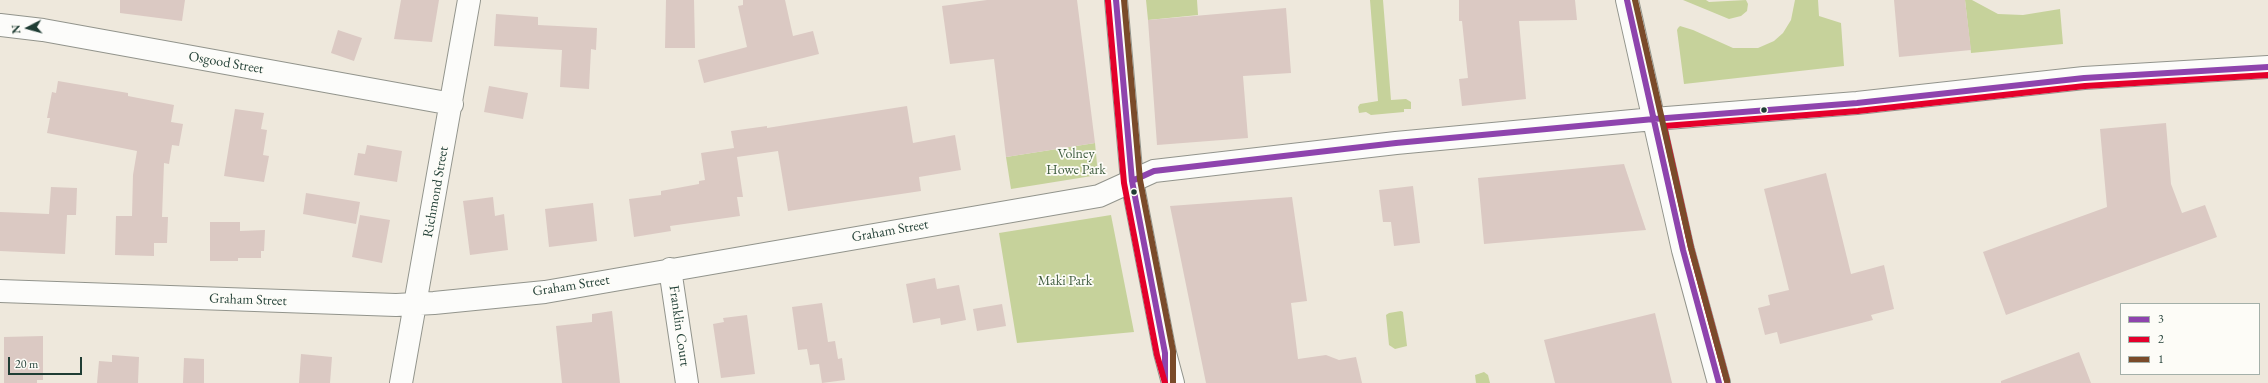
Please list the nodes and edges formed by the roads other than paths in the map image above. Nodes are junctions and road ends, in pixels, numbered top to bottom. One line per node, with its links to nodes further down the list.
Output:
1 (469, 0): 6 (street, Richmond Street)
2 (1116, 0): 8 (street)
3 (1627, 0): 7 (street)
4 (0, 25): 6 (street, Osgood Street)
5 (2268, 67): 7 (street, Graham Street)
6 (452, 104): 11 (street, Richmond Street)
7 (1654, 119): 8 (street, Graham Street); 17 (street)
8 (1132, 181): 9 (street, Graham Street); 12 (street)
9 (670, 270): 11 (street, Graham Street); 14 (street, Franklin Court)
10 (0, 291): 11 (street, Graham Street)
11 (415, 305): 13 (street, Richmond Street)
12 (1165, 353): 15 (street); 16 (street)
13 (401, 383)
14 (687, 383)
15 (1165, 383)
16 (1173, 383)
17 (1719, 383)

